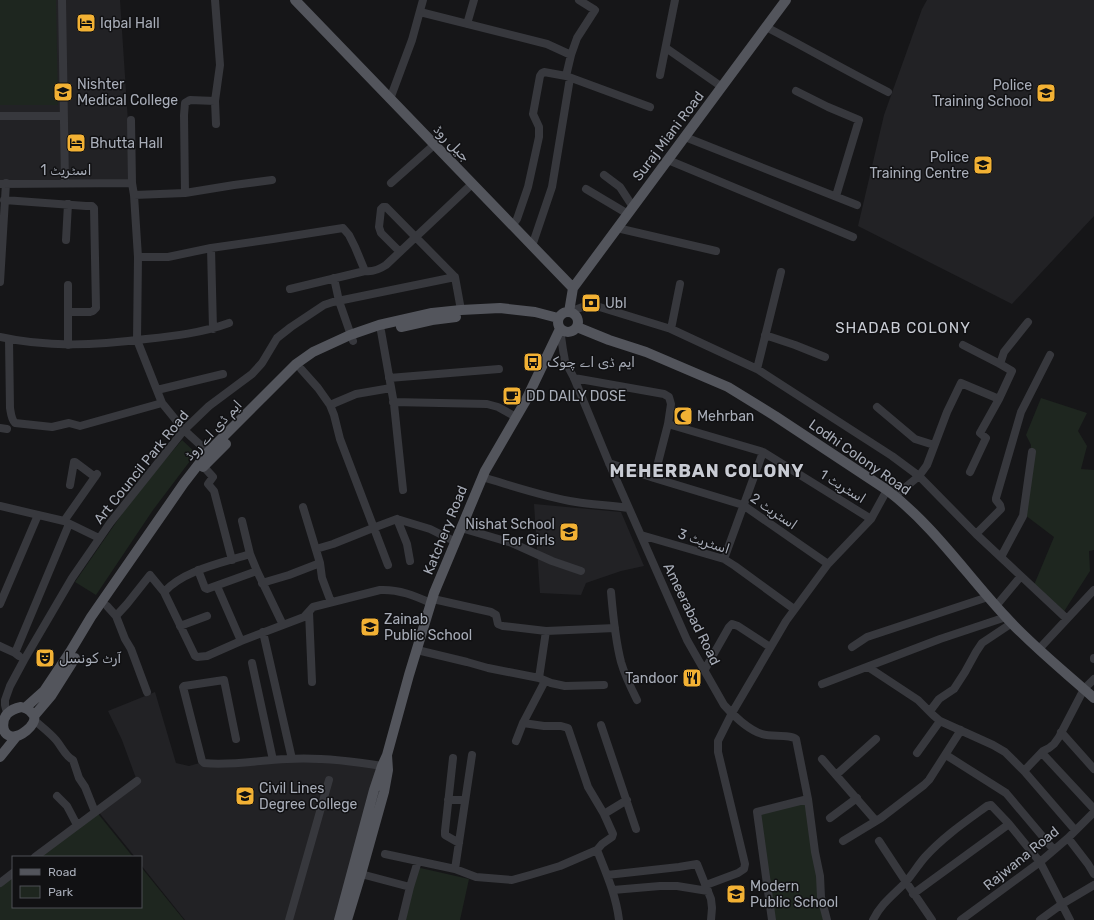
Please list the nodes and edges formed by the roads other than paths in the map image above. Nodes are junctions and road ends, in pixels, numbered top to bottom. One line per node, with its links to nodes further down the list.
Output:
1 (62, 0): 23 (street)
2 (215, 0): 20 (street)
3 (295, 0): 19 (main road, جیل روڈ)
4 (423, 0): 9 (street)
5 (474, 0): 10 (street)
6 (579, 0): 13 (street)
7 (675, 0): 12 (street)
8 (786, 0): 11 (main road, Suraj Miani Road)
9 (420, 12): 10 (street); 19 (street)
10 (467, 24): 13 (street)
11 (766, 28): 16 (main road, Suraj Miani Road); 18 (street)
12 (666, 48): 14 (street); 16 (street)
13 (571, 55): 15 (street)
14 (660, 75)
15 (568, 77): 21 (street); 44 (street); 49 (street)
16 (722, 87): 26 (main road, Suraj Miani Road)
17 (796, 92): 39 (street)
18 (888, 92)
19 (390, 98): 27 (main road, جیل روڈ)
20 (215, 100): 25 (street); 37 (street)
21 (650, 107)
22 (0, 116): 23 (street)
23 (63, 116): 31 (street)
24 (131, 120): 32 (street)
25 (216, 124)
26 (685, 138): 28 (main road, Suraj Miani Road); 39 (street)
27 (434, 145): 33 (street); 35 (main road, جیل روڈ)
28 (668, 160): 43 (main road, Suraj Miani Road); 47 (street)
29 (604, 175): 43 (street)
30 (272, 180): 37 (street)
31 (65, 183): 32 (street, اسٹریٹ 1); 34 (street, اسٹریٹ 1)
32 (132, 183): 38 (street)
33 (391, 183)
34 (3, 184): 40 (street)
35 (472, 184): 44 (main road, جیل روڈ); 46 (street)
36 (586, 189): 43 (street)
37 (185, 193): 38 (street)
38 (134, 195): 53 (street)
39 (836, 196): 42 (street)
40 (4, 200): 41 (street); 58 (street)
41 (68, 204): 48 (street); 66 (street)
42 (857, 205)
43 (630, 211): 45 (main road, Suraj Miani Road)
44 (512, 226): 49 (main road, جیل روڈ)
45 (617, 228): 51 (street); 61 (main road, Suraj Miani Road)
46 (416, 237): 52 (street); 52 (street); 56 (street)
47 (852, 237)
48 (66, 240)
49 (532, 246): 61 (main road, جیل روڈ)
50 (211, 248): 53 (street); 54 (street); 72 (street)
51 (716, 251)
52 (400, 252): 54 (street)
53 (138, 257): 80 (street)
54 (365, 270): 57 (street)
55 (781, 272): 76 (street)
56 (455, 277): 63 (street, Art Council Park Road); 64 (street)
57 (334, 278): 62 (street); 63 (street)
58 (0, 282)
59 (680, 284): 74 (street)
60 (68, 285): 66 (street)
61 (573, 288): 67 (main road)
62 (290, 289)
63 (340, 301): 78 (street); 102 (street, Art Council Park Road)
64 (461, 310): 65 (main road, ایم ڈی اے روڈ); 78 (main road, ایم ڈی اے روڈ)
65 (515, 310): 68 (main road, ایم ڈی اے روڈ); 75 (main road, ایم ڈی اے روڈ)
66 (68, 312): 81 (street)
67 (569, 312): 68 (main road); 71 (main road); 74 (street)
68 (558, 318): 73 (main road)
69 (1028, 322): 85 (street)
70 (229, 323): 72 (street)
71 (577, 327): 73 (main road); 116 (main road, Lodhi Colony Road)
72 (213, 329): 80 (street)
73 (560, 329): 91 (street, Ameerabad Road); 99 (main road, Katchery Road)
74 (671, 329): 88 (street)
75 (381, 331): 78 (main road, ایم ڈی اے روڈ); 90 (street)
76 (765, 335): 84 (street); 88 (street)
77 (0, 338): 79 (street)
78 (351, 338): 86 (main road, ایم ڈی اے روڈ); 100 (main road, ایم ڈی اے روڈ)
79 (9, 340): 81 (street); 96 (street)
80 (137, 340): 81 (street); 93 (street)
81 (68, 345)
82 (963, 345): 85 (street)
83 (1050, 355): 128 (street)
84 (825, 357)
85 (1000, 364): 94 (street)
86 (301, 369): 97 (street); 100 (main road, ایم ڈی اے روڈ)
87 (499, 369): 90 (street)
88 (757, 369): 110 (street)
89 (223, 374): 93 (street)
90 (389, 378): 92 (street)
91 (574, 378): 101 (street); 107 (street, Ameerabad Road)
92 (391, 388): 95 (street); 97 (street)
93 (157, 390): 96 (street)
94 (999, 399): 103 (street); 109 (street)
95 (393, 402): 99 (street); 115 (street)
96 (162, 403): 102 (street)
97 (330, 405): 126 (street)
98 (877, 407): 103 (street)
99 (516, 417): 111 (main road, Katchery Road)
100 (243, 421): 104 (main road, ایم ڈی اے روڈ); 108 (main road, ایم ڈی اے روڈ)
101 (668, 424): 105 (street, اسٹریٹ 1); 112 (street)
102 (184, 430): 104 (street); 130 (street, Art Council Park Road)
103 (934, 445): 110 (street)
104 (208, 452): 114 (main road, ایم ڈی اے روڈ)
105 (762, 452): 117 (street); 123 (street, اسٹریٹ 1)
106 (1032, 452): 134 (street)
107 (608, 463): 112 (street, اسٹریٹ 2); 120 (street, Ameerabad Road)
108 (204, 467): 114 (main road, ایم ڈی اے روڈ); 136 (street)
109 (970, 472)
110 (919, 476): 116 (street); 128 (street)
111 (482, 478): 120 (street); 127 (main road, Katchery Road)
112 (654, 478): 117 (street, اسٹریٹ 2)
113 (70, 484): 125 (street)
114 (187, 485): 154 (main road, ایم ڈی اے روڈ); 187 (main road, ایم ڈی اے روڈ)
115 (403, 490)
116 (891, 493): 123 (street); 150 (main road, Lodhi Colony Road)
117 (743, 505): 135 (street); 139 (street, اسٹریٹ 2)
118 (0, 507): 121 (street)
119 (303, 507): 132 (street)
120 (628, 508): 129 (street, Ameerabad Road)
121 (38, 515): 125 (street); 153 (street)
122 (397, 519): 126 (street); 131 (street); 137 (street)
123 (871, 519): 139 (street)
124 (242, 521): 133 (street)
125 (66, 523): 130 (street); 173 (street)
126 (373, 528): 132 (street); 140 (street)
127 (461, 528): 131 (main road, Katchery Road); 143 (street)
128 (976, 534): 134 (street)
129 (641, 536): 135 (street, اسٹریٹ 3); 177 (street, Ameerabad Road)
130 (99, 538): 174 (street, Art Council Park Road)
131 (456, 542): 151 (main road, Katchery Road)
132 (316, 549): 138 (street)
133 (250, 554): 136 (street); 142 (street)
134 (1002, 557): 144 (street)
135 (724, 559): 156 (street, اسٹریٹ 3)
136 (232, 560): 141 (street)
137 (410, 562)
138 (320, 563): 145 (street); 152 (street)
139 (828, 564): 156 (street)
140 (388, 565)
141 (198, 570): 146 (street); 148 (street)
142 (257, 571): 145 (street); 146 (street)
143 (581, 571)
144 (1021, 576): 155 (street); 160 (street)
145 (262, 583): 162 (street)
146 (217, 586): 167 (street)
147 (1094, 590): 160 (street)
148 (164, 592): 158 (street); 163 (street)
149 (611, 592): 164 (street)
150 (988, 596): 155 (main road, Lodhi Colony Road); 170 (street)
151 (432, 601): 152 (street); 165 (street); 172 (main road, Katchery Road)
152 (331, 602): 157 (street)
153 (0, 604)
154 (107, 606): 158 (street); 191 (main road, ایم ڈی اے روڈ)
155 (996, 606): 161 (main road, Lodhi Colony Road)
156 (794, 609): 169 (street)
157 (309, 612): 162 (street); 180 (street)
158 (116, 616): 184 (street)
159 (207, 616): 163 (street)
160 (1067, 619): 171 (street)
161 (1009, 620): 171 (main road, Lodhi Colony Road); 176 (street); 189 (street)
162 (282, 625): 166 (street)
163 (180, 626): 167 (street)
164 (614, 628): 165 (street); 186 (street)
165 (546, 631): 179 (street)
166 (263, 632): 167 (street); 209 (street)
167 (240, 642)
168 (0, 646): 173 (street)
169 (770, 647): 177 (street); 190 (street)
170 (852, 648)
171 (1039, 649): 183 (main road, Lodhi Colony Road)
172 (417, 650): 179 (street); 204 (main road, Katchery Road)
173 (15, 653): 174 (street)
174 (24, 660): 188 (street, Art Council Park Road)
175 (252, 663): 211 (street)
176 (868, 667): 181 (street); 189 (street)
177 (704, 671): 190 (street, Ameerabad Road)
178 (1094, 679): 183 (street)
179 (542, 680): 182 (street); 193 (street)
180 (312, 682)
181 (822, 684)
182 (604, 685)
183 (1084, 689): 185 (main road, Lodhi Colony Road); 197 (street)
184 (147, 692)
185 (1094, 698)
186 (637, 700)
187 (25, 708): 188 (main road); 191 (main road)
188 (10, 712): 196 (main road)
189 (930, 712): 192 (street)
190 (732, 713): 221 (street, Ameerabad Road); 255 (street)
191 (34, 718): 196 (main road); 226 (street)
192 (940, 721): 195 (street); 203 (street)
193 (523, 722): 200 (street); 227 (street)
194 (601, 725): 224 (street)
195 (961, 730): 206 (street); 214 (street)
196 (6, 732): 201 (main road); 207 (main road)
197 (1061, 732): 202 (street); 213 (street)
198 (236, 739): 211 (street)
199 (876, 739): 215 (street)
200 (516, 741)
201 (0, 749)
202 (1042, 752): 214 (street); 225 (street)
203 (917, 753)
204 (387, 755): 212 (main road, Katchery Road); 218 (main road, Katchery Road)
205 (472, 755): 223 (street)
206 (946, 755): 229 (street); 240 (street)
207 (0, 758)
208 (453, 758): 222 (street)
209 (292, 759): 211 (street); 212 (street)
210 (822, 759): 215 (street)
211 (273, 760)
212 (382, 766): 218 (main road, Katchery Road)
213 (1094, 769)
214 (1024, 771): 233 (street)
215 (836, 775): 220 (street)
216 (329, 780): 260 (street)
217 (137, 781): 226 (street)
218 (379, 791): 238 (main road, Katchery Road)
219 (57, 796): 231 (street)
220 (857, 798): 228 (street); 229 (street)
221 (808, 799): 266 (street); 267 (street, Ameerabad Road)
222 (448, 800): 223 (street); 237 (street)
223 (465, 800): 237 (street)
224 (627, 800): 227 (street); 232 (street)
225 (1094, 810): 233 (street, Rajwana Road)
226 (95, 812): 231 (street)
227 (604, 814): 239 (street)
228 (830, 818)
229 (876, 821): 235 (street)
230 (1009, 824): 244 (street); 251 (street); 257 (street)
231 (77, 825): 242 (street)
232 (636, 829)
233 (1075, 830): 234 (street, Rajwana Road)
234 (1068, 838): 240 (street, Rajwana Road); 245 (street)
235 (843, 841)
236 (879, 841): 251 (street)
237 (459, 843): 246 (street)
238 (363, 850): 248 (main road, Katchery Road); 258 (main road, Katchery Road)
239 (597, 850): 246 (street); 250 (street)
240 (1054, 850): 244 (street, Rajwana Road)
241 (385, 854): 243 (street)
242 (36, 856)
243 (418, 861): 246 (street); 254 (street)
244 (1040, 862): 259 (street); 270 (street, Rajwana Road)
245 (1091, 863): 249 (street)
246 (455, 868)
247 (12, 874): 252 (street)
248 (362, 874): 254 (street); 258 (main road, Katchery Road)
249 (1094, 874)
250 (607, 875): 255 (street); 256 (street)
251 (906, 882): 257 (street); 268 (street)
252 (0, 883)
253 (1094, 885): 259 (street)
254 (410, 886): 263 (street)
255 (707, 888): 256 (street); 265 (street)
256 (613, 890): 264 (street)
257 (914, 894): 269 (street)
258 (348, 902): 261 (main road, Katchery Road); 262 (main road, Katchery Road)
259 (1062, 904): 271 (street); 272 (street)
260 (289, 920)
261 (339, 920)
262 (347, 920)
263 (402, 920)
264 (619, 920)
265 (711, 920)
266 (772, 920)
267 (827, 920)
268 (873, 920)
269 (932, 920)
270 (961, 920)
271 (1040, 920)
272 (1070, 920)

